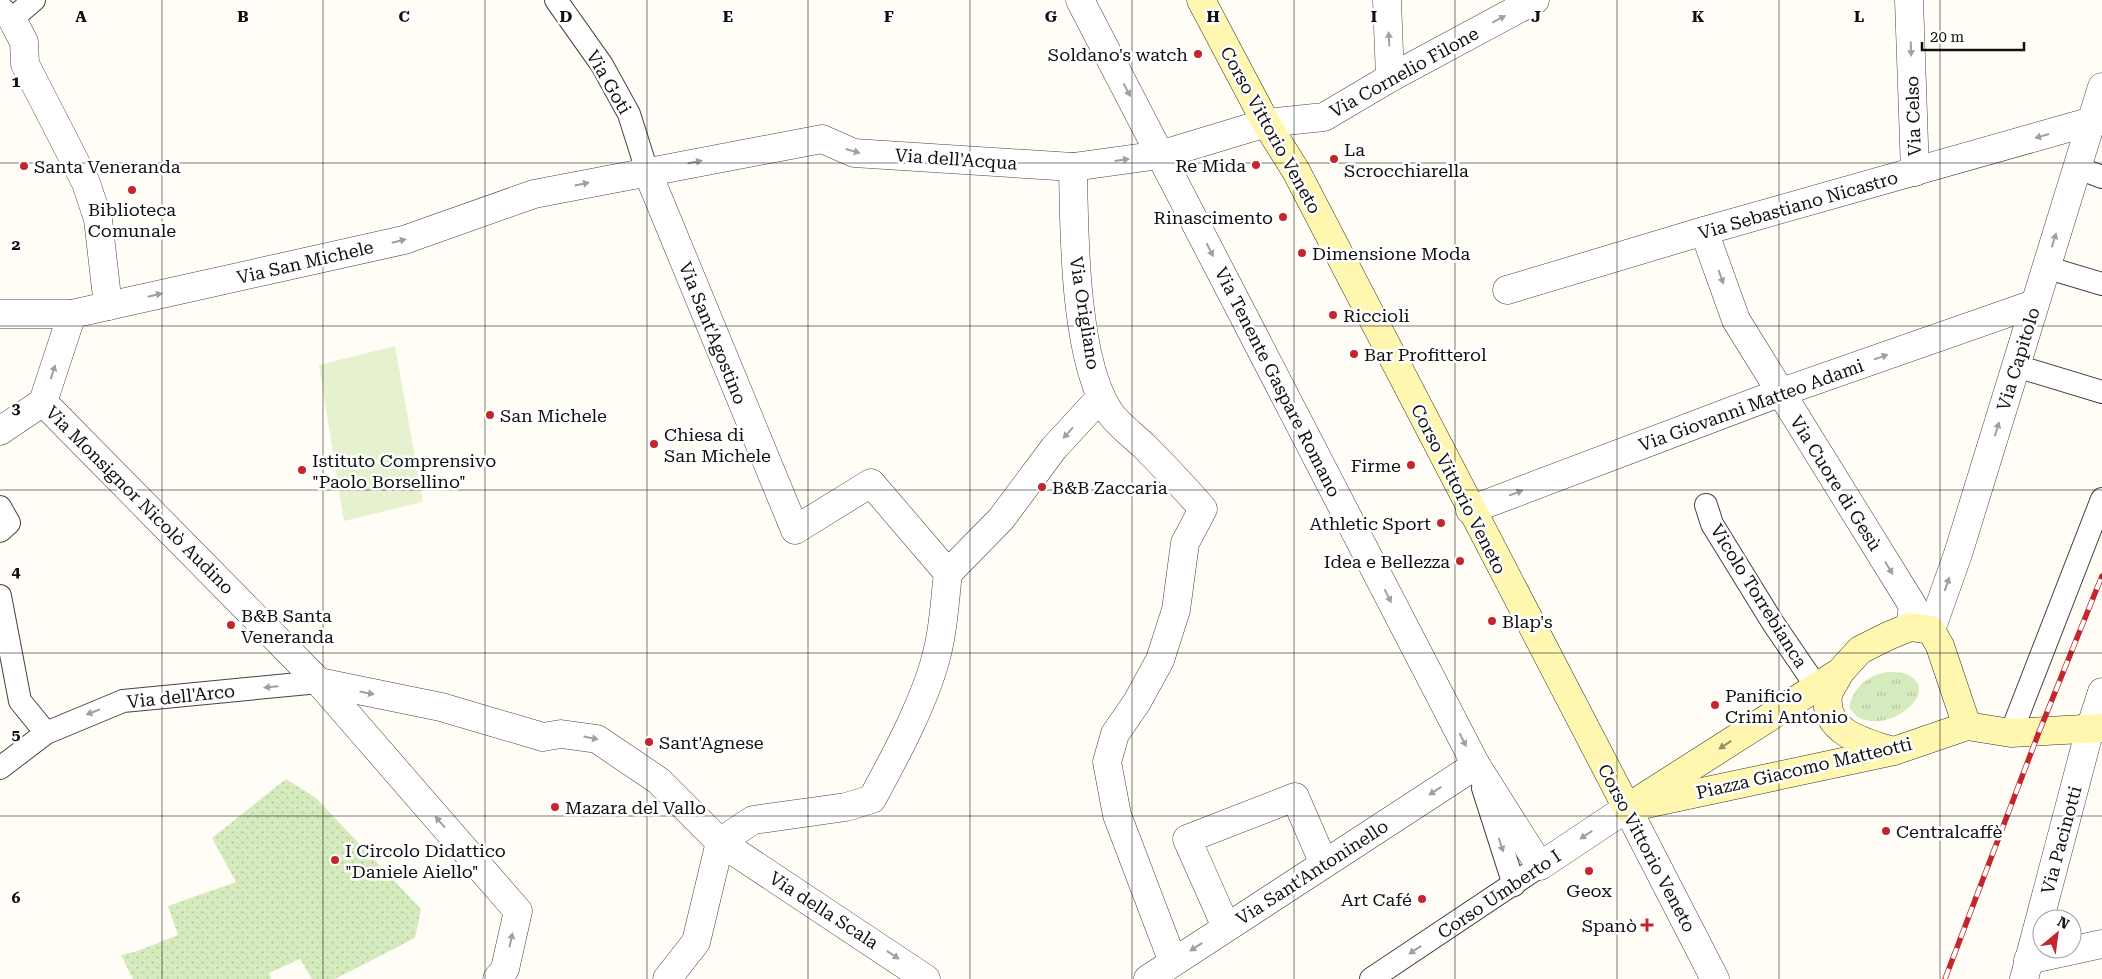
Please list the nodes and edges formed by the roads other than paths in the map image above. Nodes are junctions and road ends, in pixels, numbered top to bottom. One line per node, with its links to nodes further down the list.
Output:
1 (34, 0): 8 (street)
2 (556, 0): 16 (street, Via Goti)
3 (1080, 0): 13 (street, Via Tenente Gaspare Romano, one-way to 13)
4 (1201, 0): 12 (main road, Corso Vittorio Veneto)
5 (1387, 0): 9 (street, one-way to 5)
6 (1535, 0): 9 (street, Via Cornelio Filone, one-way to 6)
7 (1909, 0): 17 (street, Via Celso, one-way to 17)
8 (6, 13): 25 (street)
9 (1390, 78): 12 (street, Via Cornelio Filone)
10 (2102, 87): 11 (street, Via Capitolo)
11 (2089, 122): 15 (street, Via Capitolo); 17 (street, Via Sebastiano Nicastro, one-way to 17)
12 (1266, 123): 13 (street, Via dell'Acqua); 37 (main road, Corso Vittorio Veneto)
13 (1160, 155): 14 (street, Via dell'Acqua, one-way to 13); 51 (street, Via Tenente Gaspare Romano, one-way to 51)
14 (1073, 166): 16 (street, Via dell'Acqua, one-way to 14); 31 (street, Via Origliano)
15 (2076, 167): 18 (street); 21 (street, Via Capitolo, one-way to 15)
16 (647, 170): 19 (street, Via dell'Acqua, one-way to 16); 39 (street, Via Sant'Agostino)
17 (1915, 172): 20 (street, Via Sebastiano Nicastro)
18 (2102, 177)
19 (534, 194): 25 (street, Via San Michele, one-way to 19)
20 (1704, 231): 23 (street, Via Sebastiano Nicastro); 30 (street, Via Cuore di Gesù, one-way to 30)
21 (2045, 267): 22 (street); 24 (street, Via Capitolo)
22 (2102, 284)
23 (1507, 290)
24 (2034, 304): 28 (street, Via Capitolo); 30 (street, Via Giovanni Matteo Adami, one-way to 24)
25 (108, 306): 27 (street, Via San Michele)
26 (0, 314): 27 (street, Via San Michele)
27 (72, 314): 32 (street, one-way to 27)
28 (2016, 366): 29 (street); 41 (street, Via Capitolo, one-way to 28)
29 (2102, 392)
30 (1780, 393): 37 (street, Via Giovanni Matteo Adami, one-way to 30); 41 (street, Via Cuore di Gesù, one-way to 41)
31 (1101, 397): 39 (street, one-way to 39); 60 (street, Via Origliano)
32 (43, 402): 33 (street); 43 (street, Via Monsignor Nicolò Audino)
33 (0, 431)
34 (2102, 499): 49 (street)
35 (1706, 505): 44 (street, Vicolo Torrebianca)
36 (0, 507): 38 (street)
37 (1470, 510): 53 (main road, Corso Vittorio Veneto)
38 (0, 531)
39 (948, 573): 54 (street)
40 (0, 596): 48 (street)
41 (1921, 629): 42 (main road, Piazza Giacomo Matteotti); 46 (main road)
42 (1840, 672): 44 (main road, Piazza Giacomo Matteotti); 50 (main road)
43 (319, 682): 48 (street, Via dell'Arco, one-way to 48); 54 (street, Via della Scala, one-way to 54); 62 (street, Via Monsignor Nicolò Audino, one-way to 43)
44 (1816, 686): 53 (main road, Piazza Giacomo Matteotti, one-way to 53)
45 (2102, 692): 47 (street, Via Pacinotti)
46 (1967, 726): 49 (main road); 50 (main road, Piazza Giacomo Matteotti)
47 (2096, 729): 49 (main road); 61 (street, Via Pacinotti)
48 (46, 733): 52 (street, Via dell'Arco)
49 (2011, 733)
50 (1894, 751): 53 (main road, Piazza Giacomo Matteotti)
51 (1476, 765): 55 (street, Via Sant'Antoninello, one-way to 55); 56 (street, Via Tenente Gaspare Romano); 57 (street, Via Tenente Gaspare Romano, one-way to 57)
52 (0, 768)
53 (1627, 808): 56 (street, Corso Umberto I, one-way to 56); 63 (street, Corso Vittorio Veneto)
54 (720, 842): 64 (street); 65 (street, Via della Scala, one-way to 65)
55 (1324, 864): 58 (street, Via Sant'Antoninello); 58 (street)
56 (1540, 866): 57 (street, Corso Umberto I)
57 (1514, 885): 67 (street, Corso Umberto I, one-way to 67)
58 (1226, 927): 60 (street, Via Sant'Antoninello, one-way to 60)
59 (2102, 944): 61 (street)
60 (1174, 962): 66 (street, Via Sant'Antoninello)
61 (2026, 969)
62 (509, 976)
63 (1709, 976)
64 (667, 979)
65 (926, 979)
66 (1148, 979)
67 (1371, 979)

